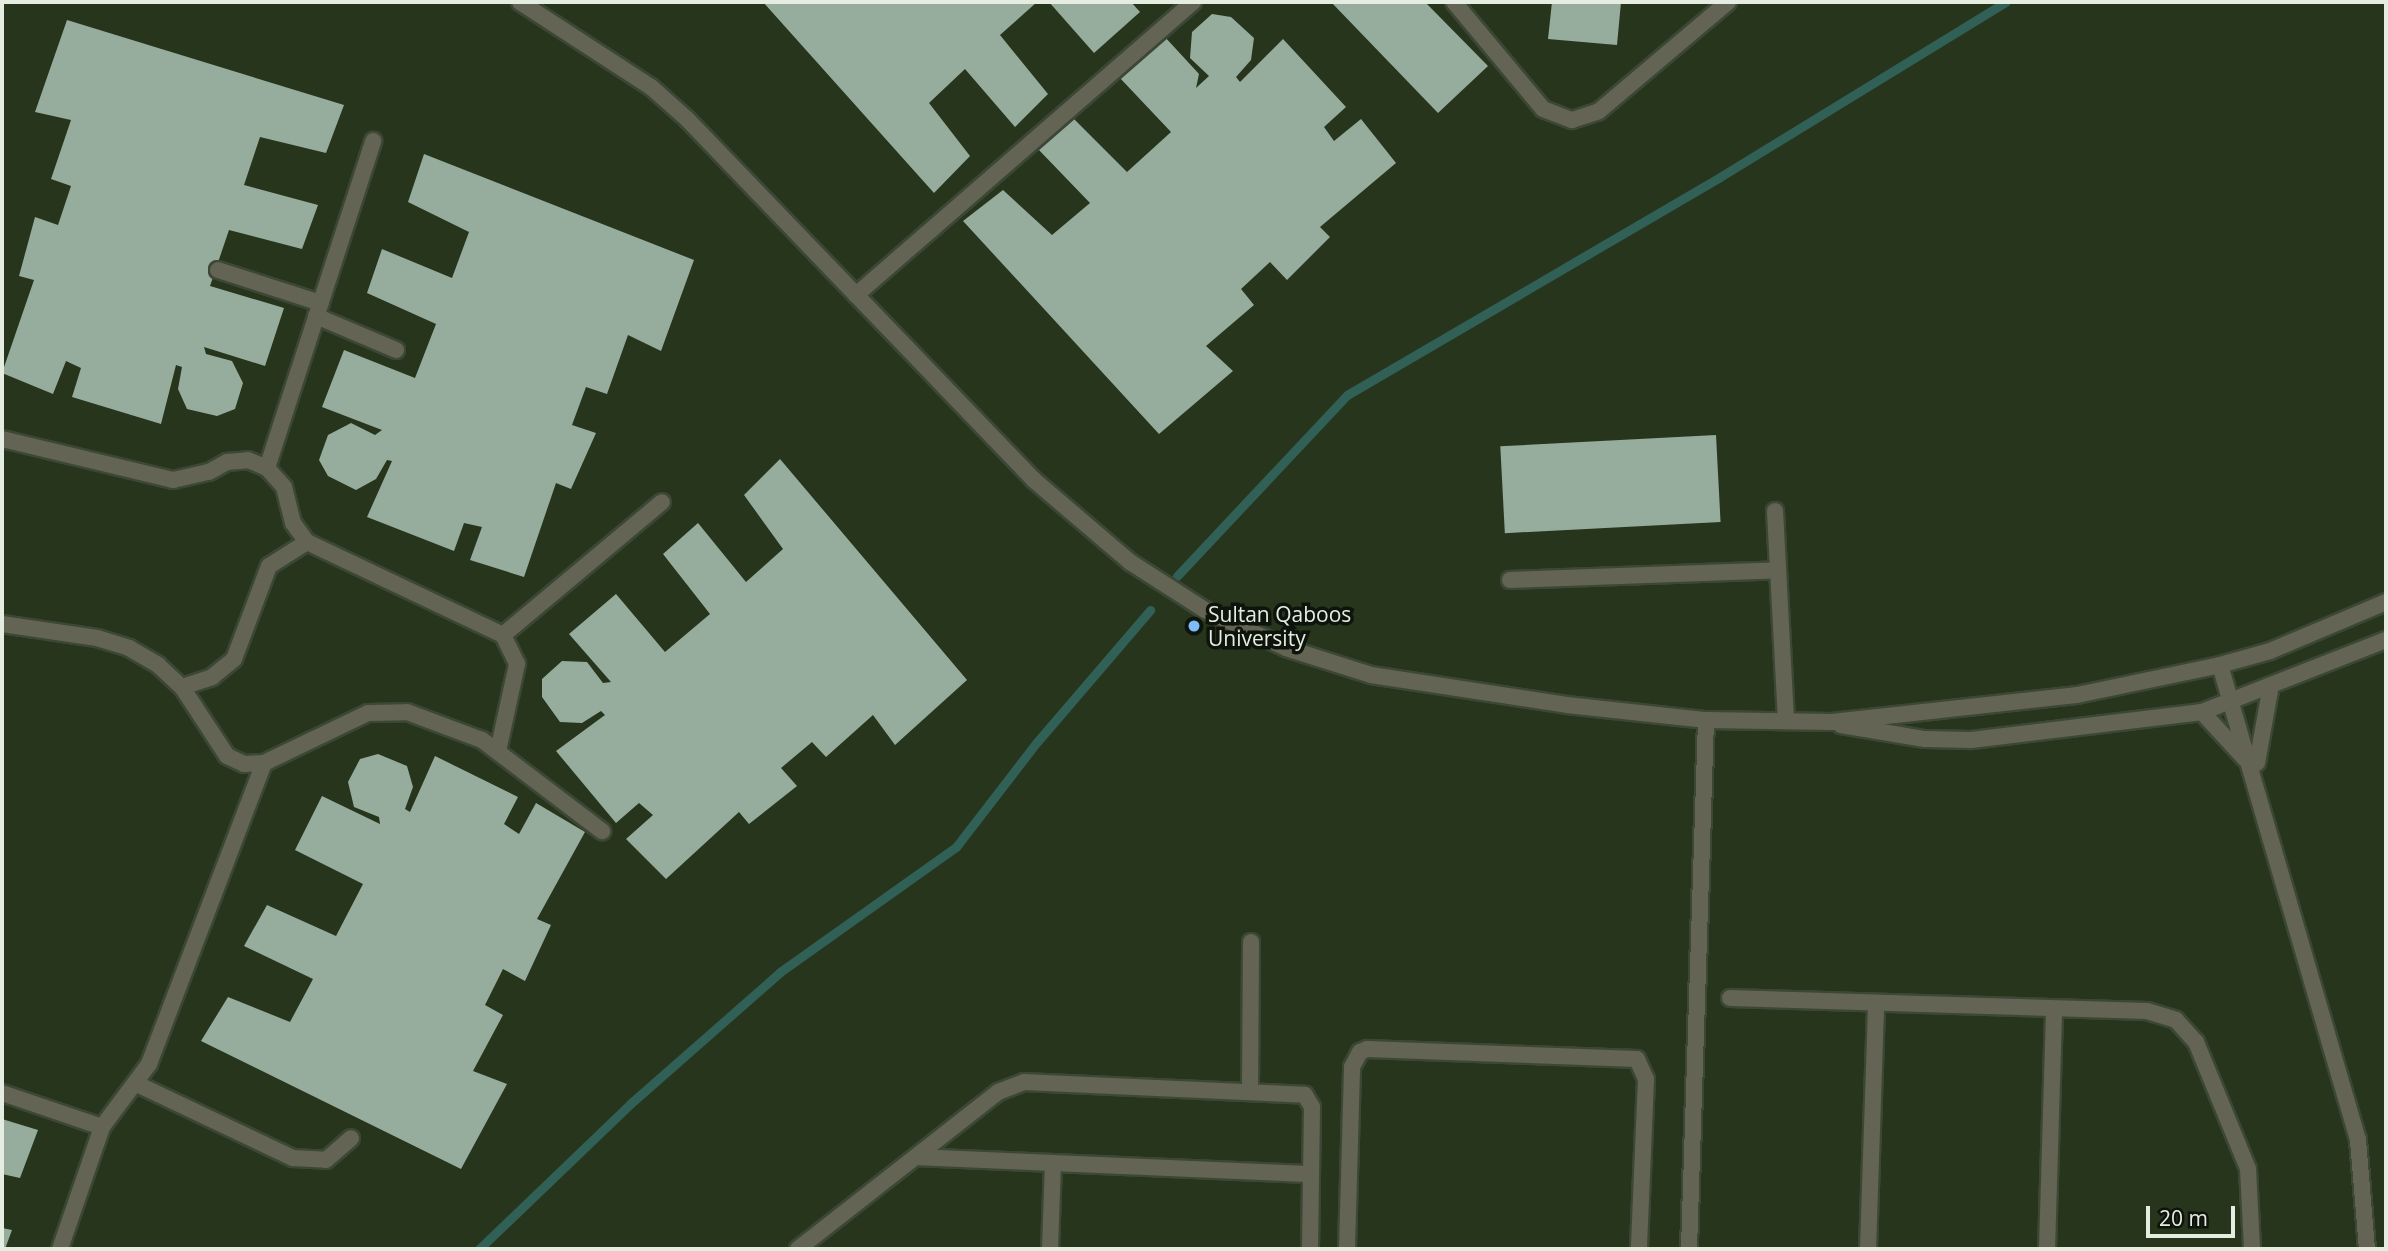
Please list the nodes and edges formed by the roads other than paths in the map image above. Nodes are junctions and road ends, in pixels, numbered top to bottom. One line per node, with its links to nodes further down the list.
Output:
1 (520, 2): 7 (lane)
2 (1193, 2): 7 (lane)
3 (1454, 2): 4 (lane)
4 (1728, 2)
5 (373, 141): 8 (lane)
6 (218, 270): 8 (lane)
7 (856, 295): 26 (lane)
8 (318, 310): 9 (lane); 11 (lane)
9 (396, 350)
10 (2, 439): 11 (lane)
11 (267, 468): 14 (lane)
12 (662, 502): 19 (lane)
13 (1775, 511): 15 (lane)
14 (307, 542): 19 (lane); 23 (lane)
15 (1778, 570): 16 (lane); 27 (lane)
16 (1510, 580)
17 (2386, 603): 21 (lane)
18 (2, 624): 23 (lane)
19 (503, 635): 29 (lane)
20 (2386, 640): 22 (lane)
21 (2220, 665): 24 (lane); 28 (lane)
22 (2271, 685): 24 (lane); 31 (lane)
23 (182, 687): 30 (lane)
24 (2232, 700): 25 (lane); 31 (lane)
25 (2202, 712): 28 (lane); 31 (lane)
26 (1706, 720): 27 (lane); 51 (lane)
27 (1786, 721): 28 (lane)
28 (1832, 722)
29 (498, 751): 30 (lane); 32 (lane)
30 (264, 763): 37 (lane)
31 (2256, 779): 55 (lane)
32 (602, 831)
33 (1251, 942): 38 (lane)
34 (1730, 998): 35 (lane)
35 (1876, 1003): 36 (lane); 52 (lane)
36 (2053, 1009): 53 (lane); 54 (lane)
37 (137, 1084): 40 (lane); 41 (lane)
38 (1250, 1091): 42 (lane); 44 (lane)
39 (2, 1093): 40 (lane)
40 (102, 1128): 45 (lane)
41 (351, 1138)
42 (917, 1157): 43 (lane); 46 (lane)
43 (1053, 1165): 44 (lane); 47 (lane)
44 (1311, 1174): 48 (lane)
45 (60, 1249)
46 (798, 1249)
47 (1050, 1249)
48 (1310, 1249)
49 (1346, 1249): 50 (lane)
50 (1639, 1249)
51 (1689, 1249)
52 (1868, 1249)
53 (2047, 1249)
54 (2252, 1249)
55 (2367, 1249)

